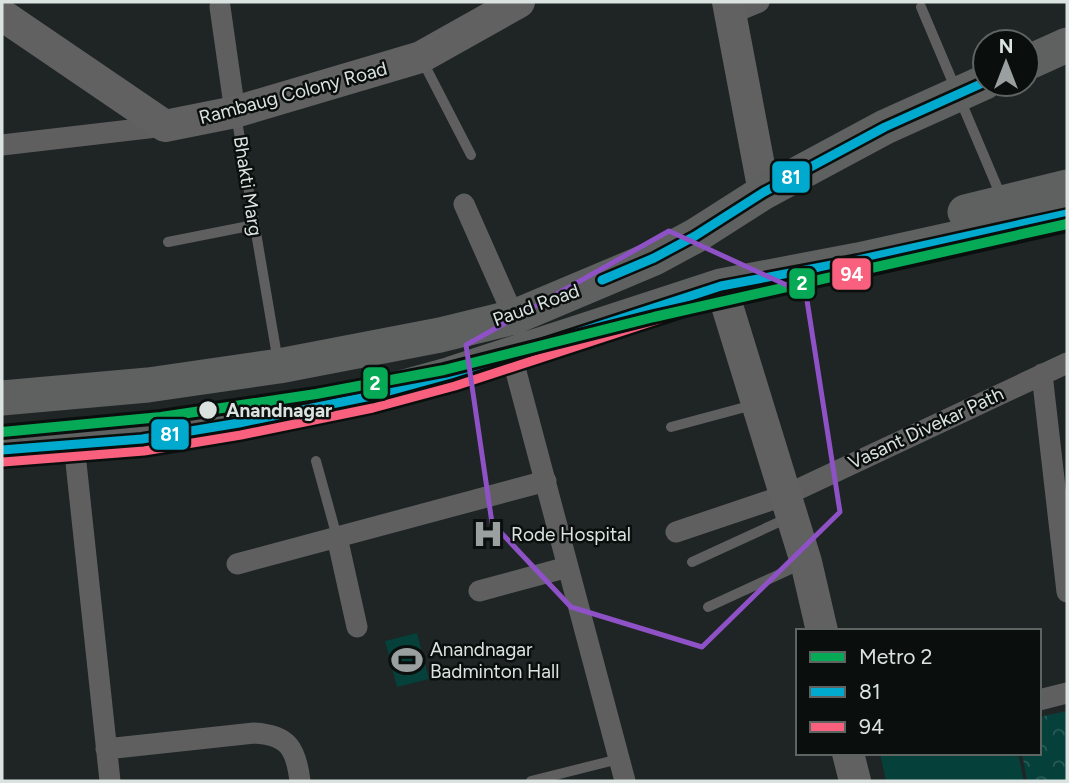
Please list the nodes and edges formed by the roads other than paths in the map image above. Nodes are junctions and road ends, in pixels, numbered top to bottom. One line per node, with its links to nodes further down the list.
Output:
1 (519, 2): 6 (street, Rambaug Colony Road)
2 (759, 2): 5 (street)
3 (220, 7): 14 (street, Bhakti Marg)
4 (921, 7): 11 (lane)
5 (729, 8): 20 (street)
6 (494, 9): 9 (street, Rambaug Colony Road)
7 (2, 15): 15 (street)
8 (1067, 45): 10 (main road)
9 (421, 57): 14 (street, Rambaug Colony Road); 17 (lane)
10 (1041, 57)
11 (971, 86)
12 (971, 88): 20 (main road, Paud Road)
13 (975, 98): 19 (lane)
14 (235, 113): 15 (street, Rambaug Colony Road); 23 (lane, Bhakti Marg)
15 (165, 126): 16 (street)
16 (2, 145)
17 (471, 155)
18 (1067, 187): 26 (main road)
19 (998, 188)
20 (764, 192): 24 (main road, Paud Road)
21 (464, 204): 27 (street)
22 (1067, 214): 26 (main road, Paud Road)
23 (254, 225): 25 (lane); 30 (lane, Bhakti Marg)
24 (695, 236): 26 (main road); 27 (main road, Paud Road)
25 (168, 242)
26 (718, 278): 28 (main road, Paud Road); 33 (street)
27 (514, 317): 30 (main road, Paud Road)
28 (511, 353): 35 (main road, Paud Road); 38 (street)
29 (1067, 363): 31 (street, Vasant Divekar Path)
30 (279, 366): 32 (main road, Paud Road)
31 (1042, 374): 39 (street, Vasant Divekar Path); 47 (street)
32 (2, 398)
33 (758, 403): 34 (lane); 39 (street)
34 (671, 427)
35 (74, 444): 36 (main road, Paud Road); 53 (street)
36 (2, 450)
37 (316, 461): 41 (lane)
38 (546, 481): 41 (street); 45 (street)
39 (789, 505): 40 (street, Vasant Divekar Path); 42 (lane); 43 (street)
40 (676, 532)
41 (337, 537): 44 (street); 49 (street)
42 (692, 562)
43 (806, 562): 48 (lane); 50 (street)
44 (237, 564)
45 (568, 567): 46 (street); 55 (street)
46 (479, 592)
47 (1067, 592)
48 (709, 607)
49 (357, 627)
50 (822, 629)
51 (1067, 693): 52 (street)
52 (1041, 700)
53 (106, 749): 56 (street); 57 (street)
54 (848, 755): 60 (street)
55 (619, 760): 58 (lane); 59 (street)
56 (110, 781)
57 (300, 781)
58 (531, 781)
59 (625, 781)
60 (855, 781)

